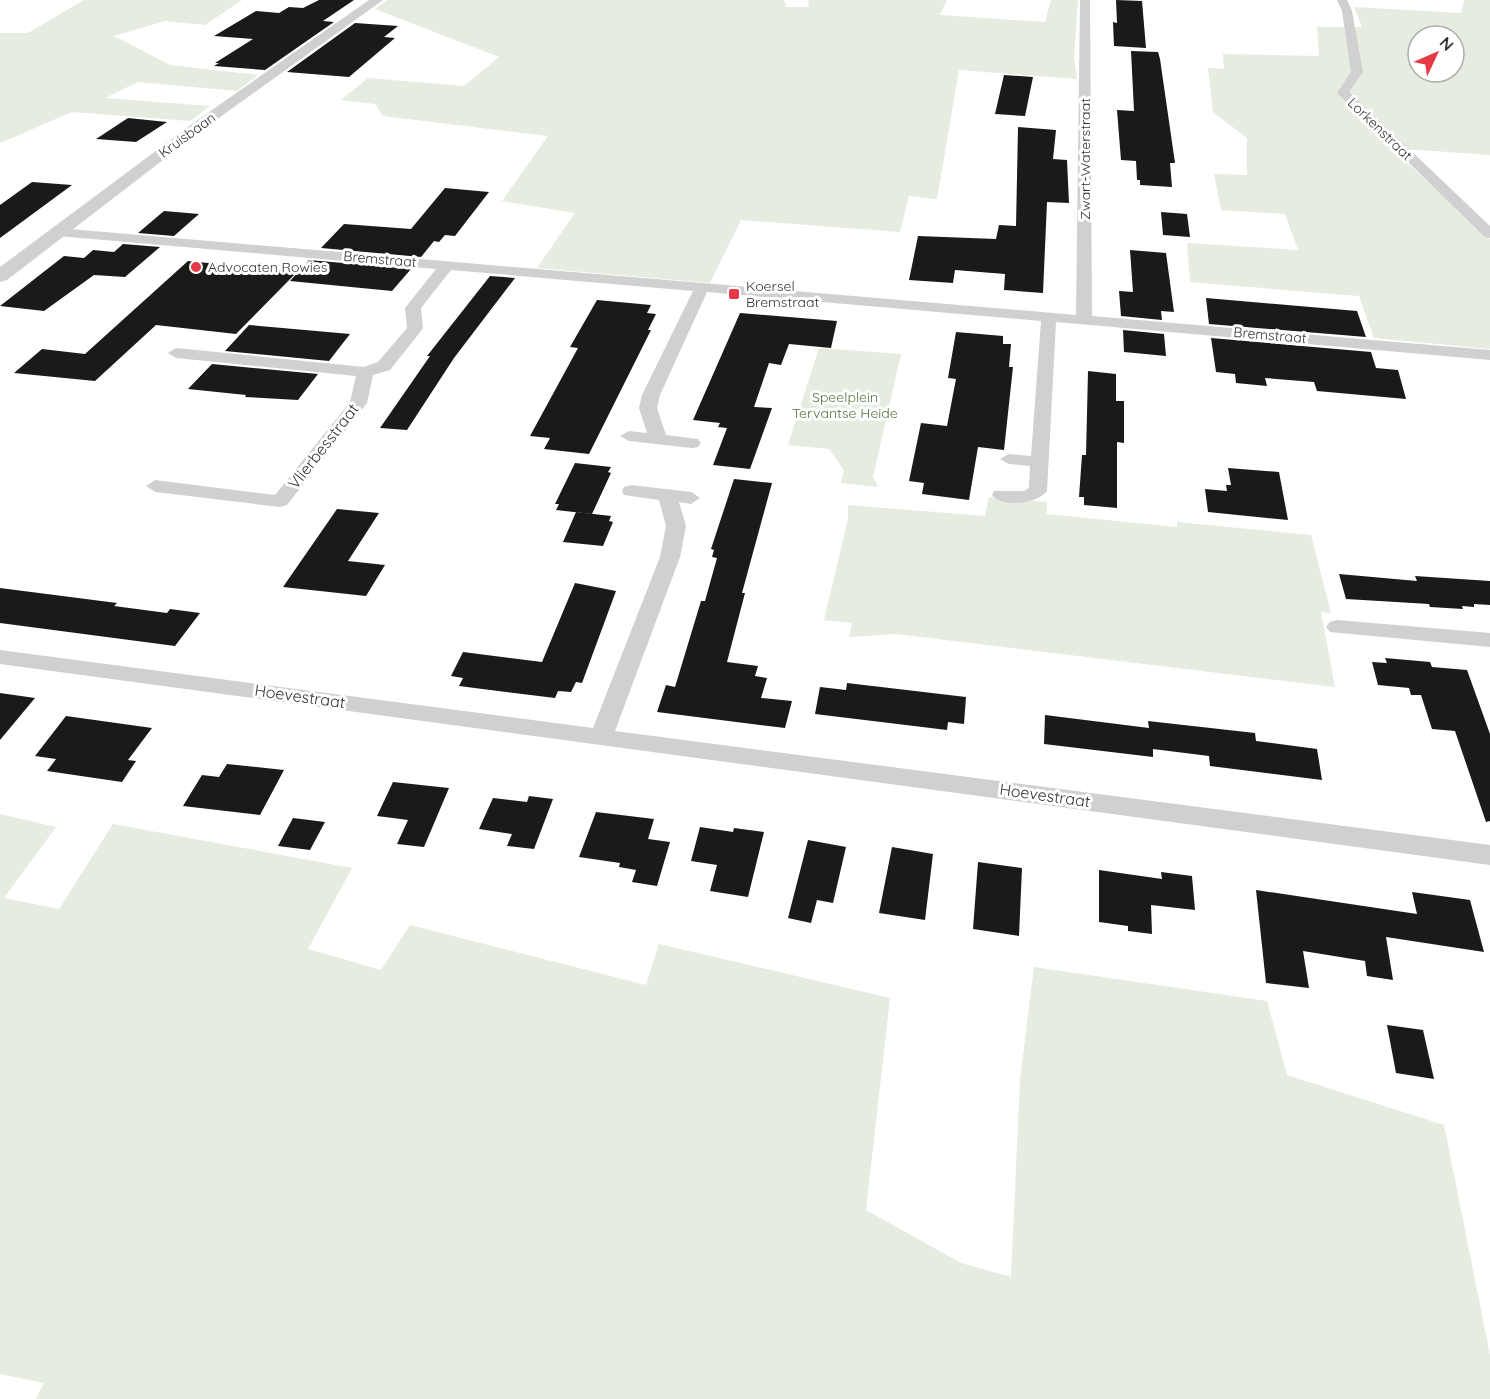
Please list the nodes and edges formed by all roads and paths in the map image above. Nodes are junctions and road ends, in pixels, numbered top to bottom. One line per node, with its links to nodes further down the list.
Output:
1 (377, 0): 4 (street, Kruisbaan)
2 (1085, 0): 10 (street, Zwart-Waterstraat)
3 (1342, 0): 5 (street, Lorkenstraat)
4 (58, 232): 6 (street, Bremstraat); 7 (street, Kruisbaan)
5 (1490, 234)
6 (447, 265): 8 (street, Bremstraat); 13 (street)
7 (0, 276)
8 (702, 286): 9 (street, Bremstraat); 15 (street)
9 (1049, 316): 10 (street, Bremstraat); 18 (street)
10 (1084, 318): 12 (street, Bremstraat)
11 (176, 353): 13 (street)
12 (1490, 355)
13 (365, 372): 19 (street, Vlierbesstraat)
14 (629, 436): 15 (street)
15 (658, 438): 16 (street)
16 (692, 443)
17 (1009, 459): 18 (street)
18 (1041, 462): 22 (street)
19 (155, 486)
20 (631, 491): 21 (street)
21 (667, 495): 23 (street); 27 (street)
22 (1001, 495)
23 (692, 498)
24 (1337, 627): 25 (street)
25 (1490, 640)
26 (0, 657): 27 (street, Hoevestraat)
27 (601, 736): 28 (street, Hoevestraat)
28 (1490, 855)

